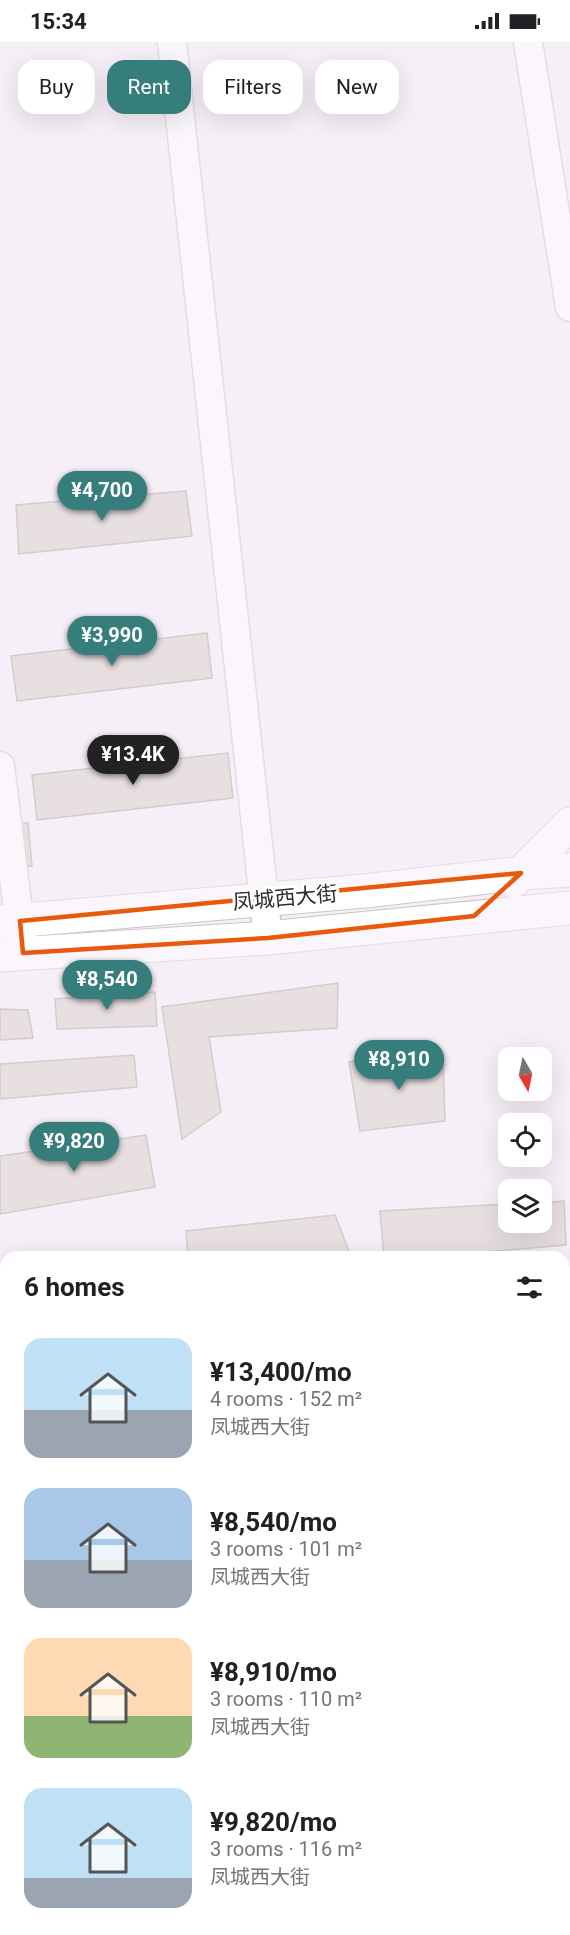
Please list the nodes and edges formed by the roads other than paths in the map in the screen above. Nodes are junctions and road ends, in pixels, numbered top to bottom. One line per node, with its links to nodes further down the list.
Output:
1 (172, 42): 8 (street)
2 (528, 42): 3 (street)
3 (570, 307)
4 (0, 766): 11 (street)
5 (570, 824): 7 (main road)
6 (570, 870): 7 (main road, 凤城西大街)
7 (521, 873): 8 (main road, 凤城西大街); 10 (main road)
8 (264, 900): 11 (main road, 凤城西大街); 12 (street)
9 (570, 908): 10 (main road, 凤城西大街)
10 (474, 916): 12 (main road, 凤城西大街)
11 (10, 922): 13 (street)
12 (268, 938): 13 (main road, 凤城西大街)
13 (12, 954)

